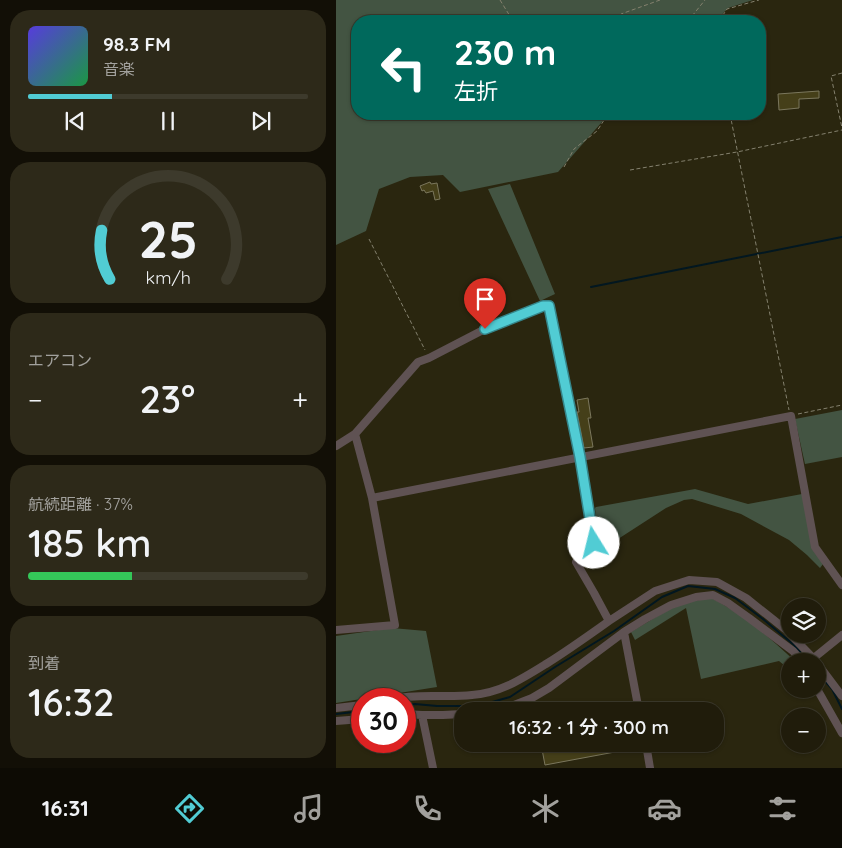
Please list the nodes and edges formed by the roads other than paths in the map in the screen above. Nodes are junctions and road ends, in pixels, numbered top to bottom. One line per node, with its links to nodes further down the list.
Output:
1 (355, 434): 2 (street); 3 (street); 4 (street)
2 (336, 446)
3 (580, 457): 4 (street); 5 (street); 6 (street)
4 (372, 498): 7 (street)
5 (842, 585)
6 (609, 621): 11 (street); 14 (street)
7 (336, 630)
8 (624, 632): 10 (street); 17 (street); 18 (street)
9 (842, 635): 12 (street)
10 (795, 653)
11 (807, 653)
12 (823, 653)
13 (826, 676): 15 (street)
14 (416, 696)
15 (842, 696)
16 (822, 698): 26 (street)
17 (522, 702)
18 (637, 702)
19 (351, 706): 20 (street)
20 (336, 708)
21 (416, 714): 22 (street)
22 (422, 714): 23 (street); 28 (street)
23 (454, 715)
24 (351, 720): 25 (street)
25 (336, 722)
26 (842, 733)
27 (647, 752): 29 (street)
28 (433, 768)
29 (650, 768)

